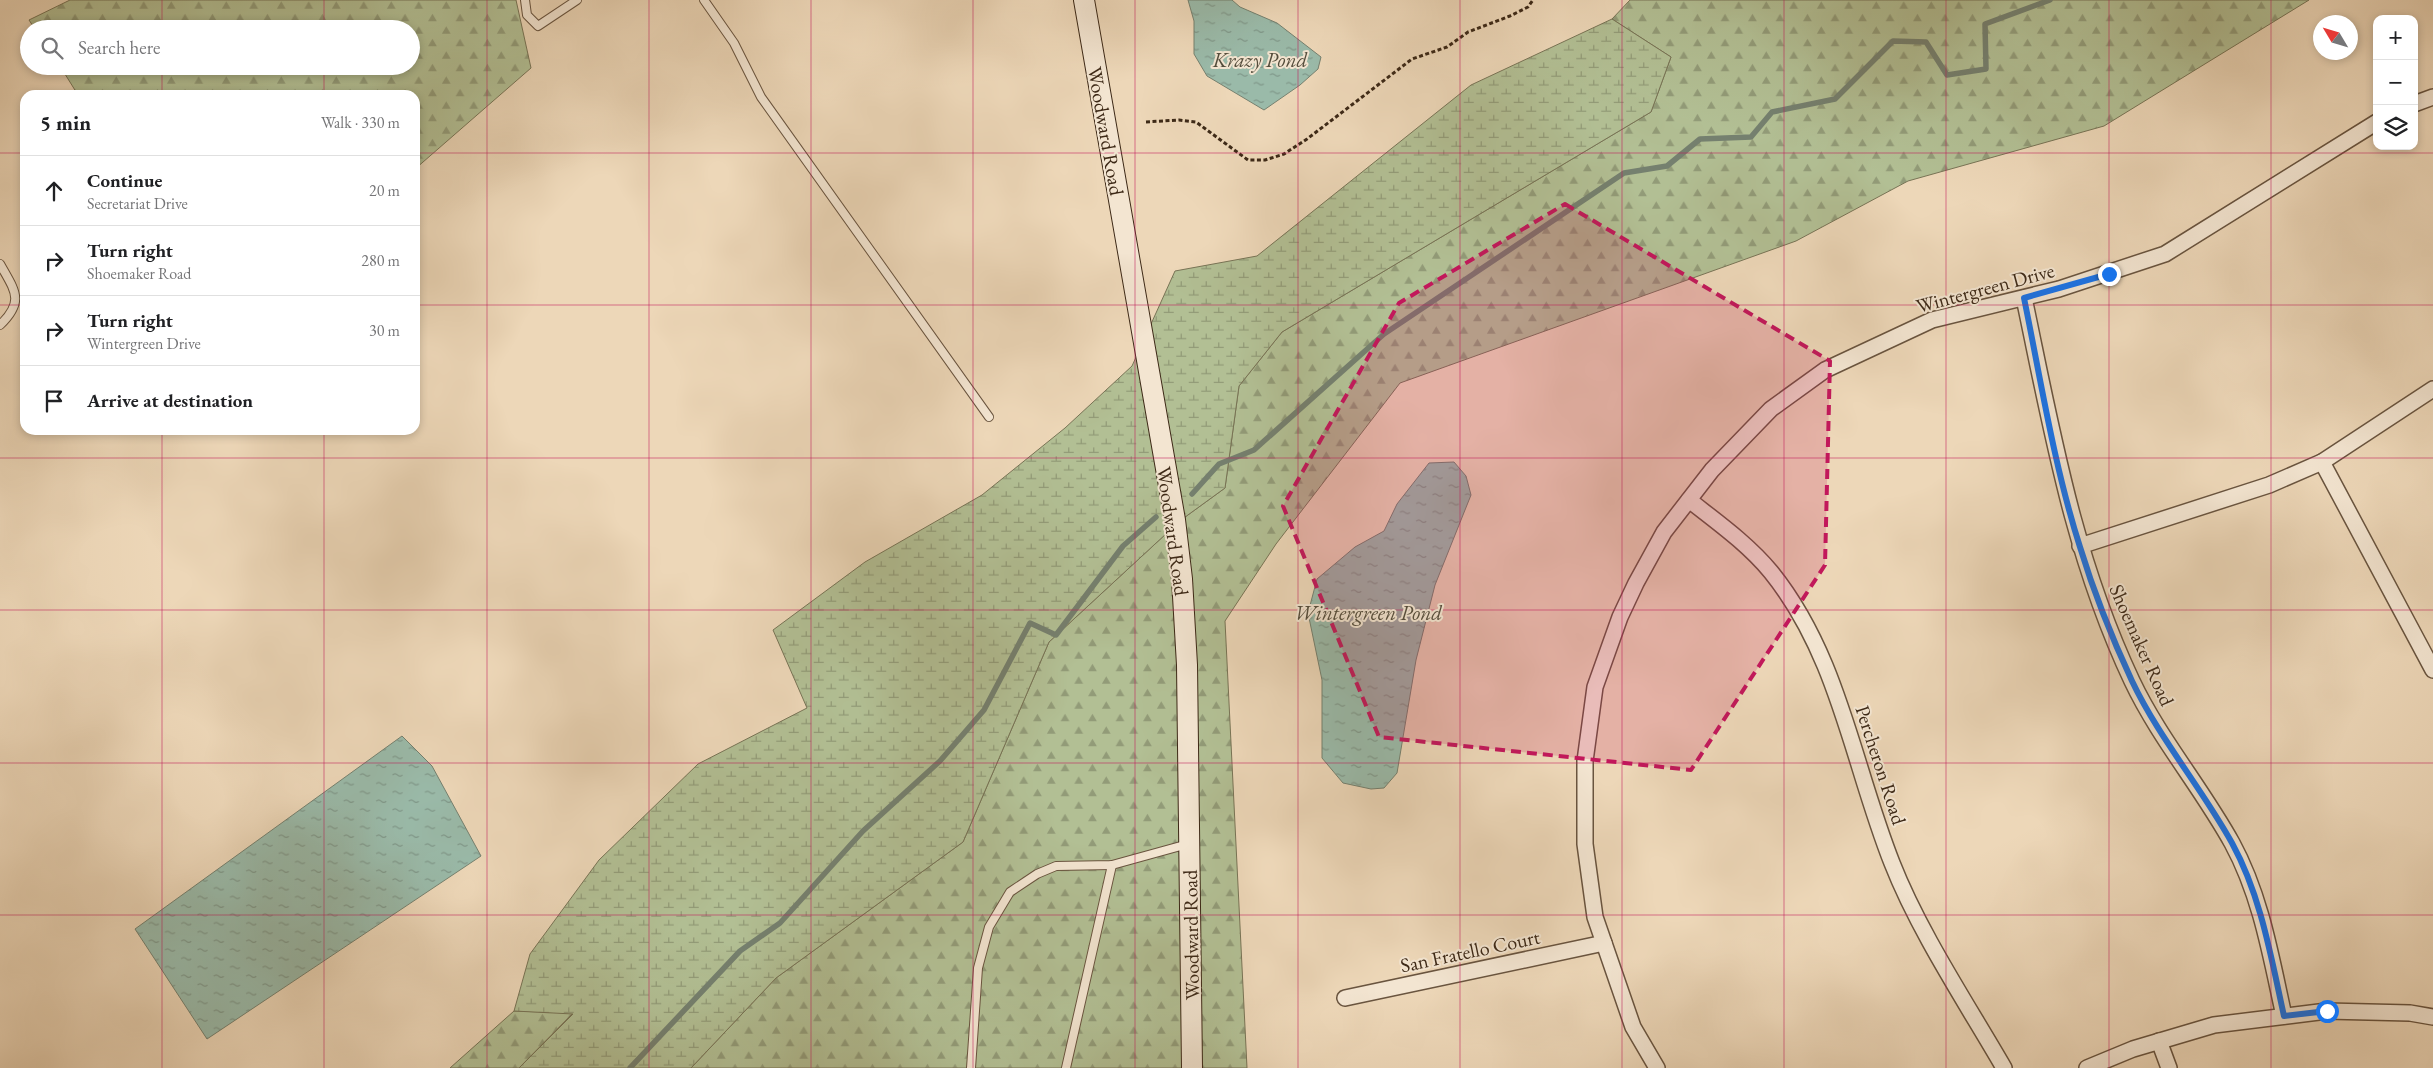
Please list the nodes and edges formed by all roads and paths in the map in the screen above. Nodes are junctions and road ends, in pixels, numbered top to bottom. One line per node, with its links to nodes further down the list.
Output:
1 (525, 0): 2 (lane)
2 (577, 0)
3 (704, 0): 14 (lane)
4 (1084, 0): 19 (street, Woodward Road)
5 (1533, 0): 8 (path)
6 (2433, 97): 7 (street)
7 (2418, 103)
8 (1146, 122)
9 (2373, 124): 11 (street, Wintergreen Drive)
10 (0, 264): 12 (lane)
11 (2024, 298): 16 (street, Wintergreen Drive); 17 (street, Shoemaker Road)
12 (0, 325)
13 (2433, 390): 15 (street)
14 (989, 417)
15 (2322, 462): 17 (street); 18 (street)
16 (1689, 500): 21 (street, Wintergreen Drive); 30 (street, Percheron Road)
17 (2080, 546): 23 (street, Shoemaker Road)
18 (2433, 670)
19 (1190, 844): 20 (lane); 28 (street, Woodward Road)
20 (1112, 865): 26 (lane); 27 (lane)
21 (1604, 943): 22 (street, San Fratello Court); 29 (street, Wintergreen Drive)
22 (1345, 998)
23 (2284, 1016): 24 (street); 25 (street)
24 (2433, 1016)
25 (2159, 1041): 31 (street); 32 (street)
26 (971, 1068)
27 (1066, 1068)
28 (1192, 1068)
29 (1656, 1068)
30 (2004, 1068)
31 (2087, 1068)
32 (2169, 1068)

